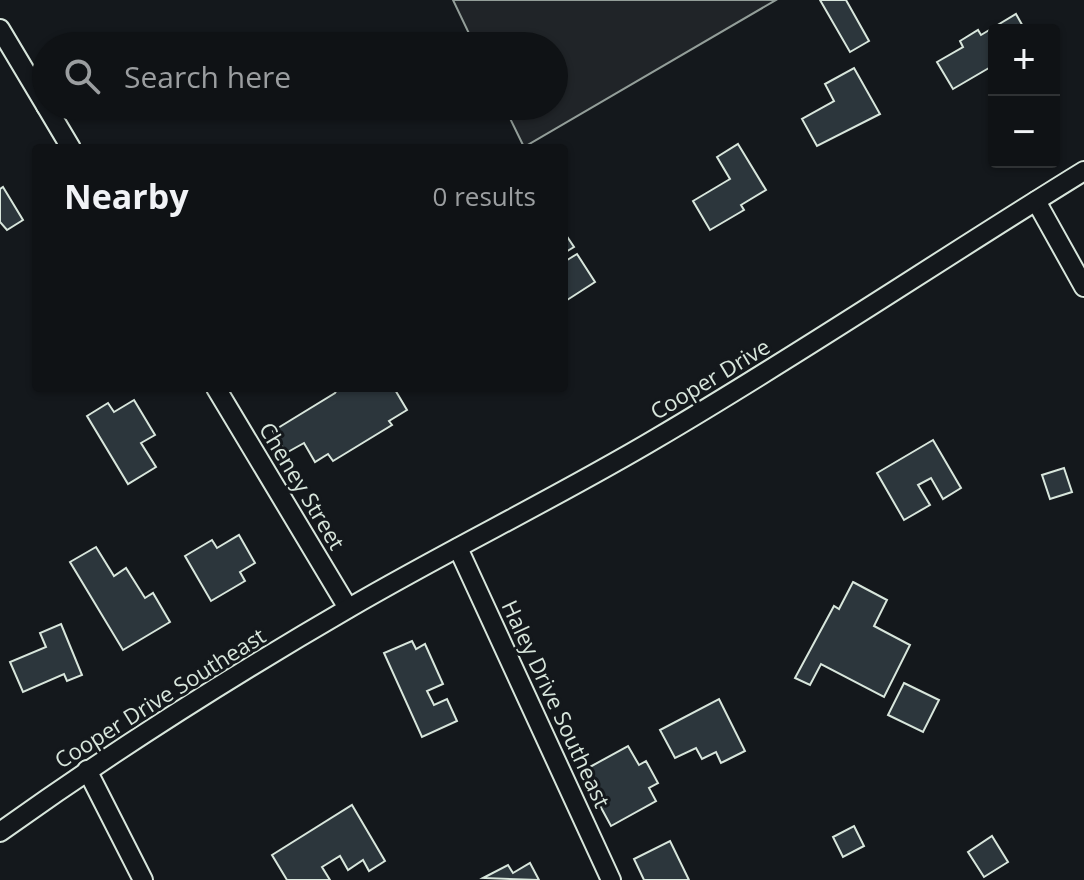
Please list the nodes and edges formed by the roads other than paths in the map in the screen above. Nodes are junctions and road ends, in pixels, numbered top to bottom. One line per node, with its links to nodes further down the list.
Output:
1 (0, 29): 2 (street)
2 (32, 83)
3 (54, 120): 4 (street)
4 (69, 144)
5 (1084, 171): 6 (street, Cooper Drive)
6 (1036, 201): 7 (street); 9 (street, Cooper Drive)
7 (1084, 287)
8 (218, 392): 10 (street, Cheney Street)
9 (458, 548): 10 (street, Cooper Drive); 14 (street, Haley Drive Southeast)
10 (348, 608): 11 (street, Cooper Drive Southeast)
11 (87, 770): 12 (street, Cooper Drive Southeast); 13 (street)
12 (0, 832)
13 (143, 880)
14 (611, 880)

